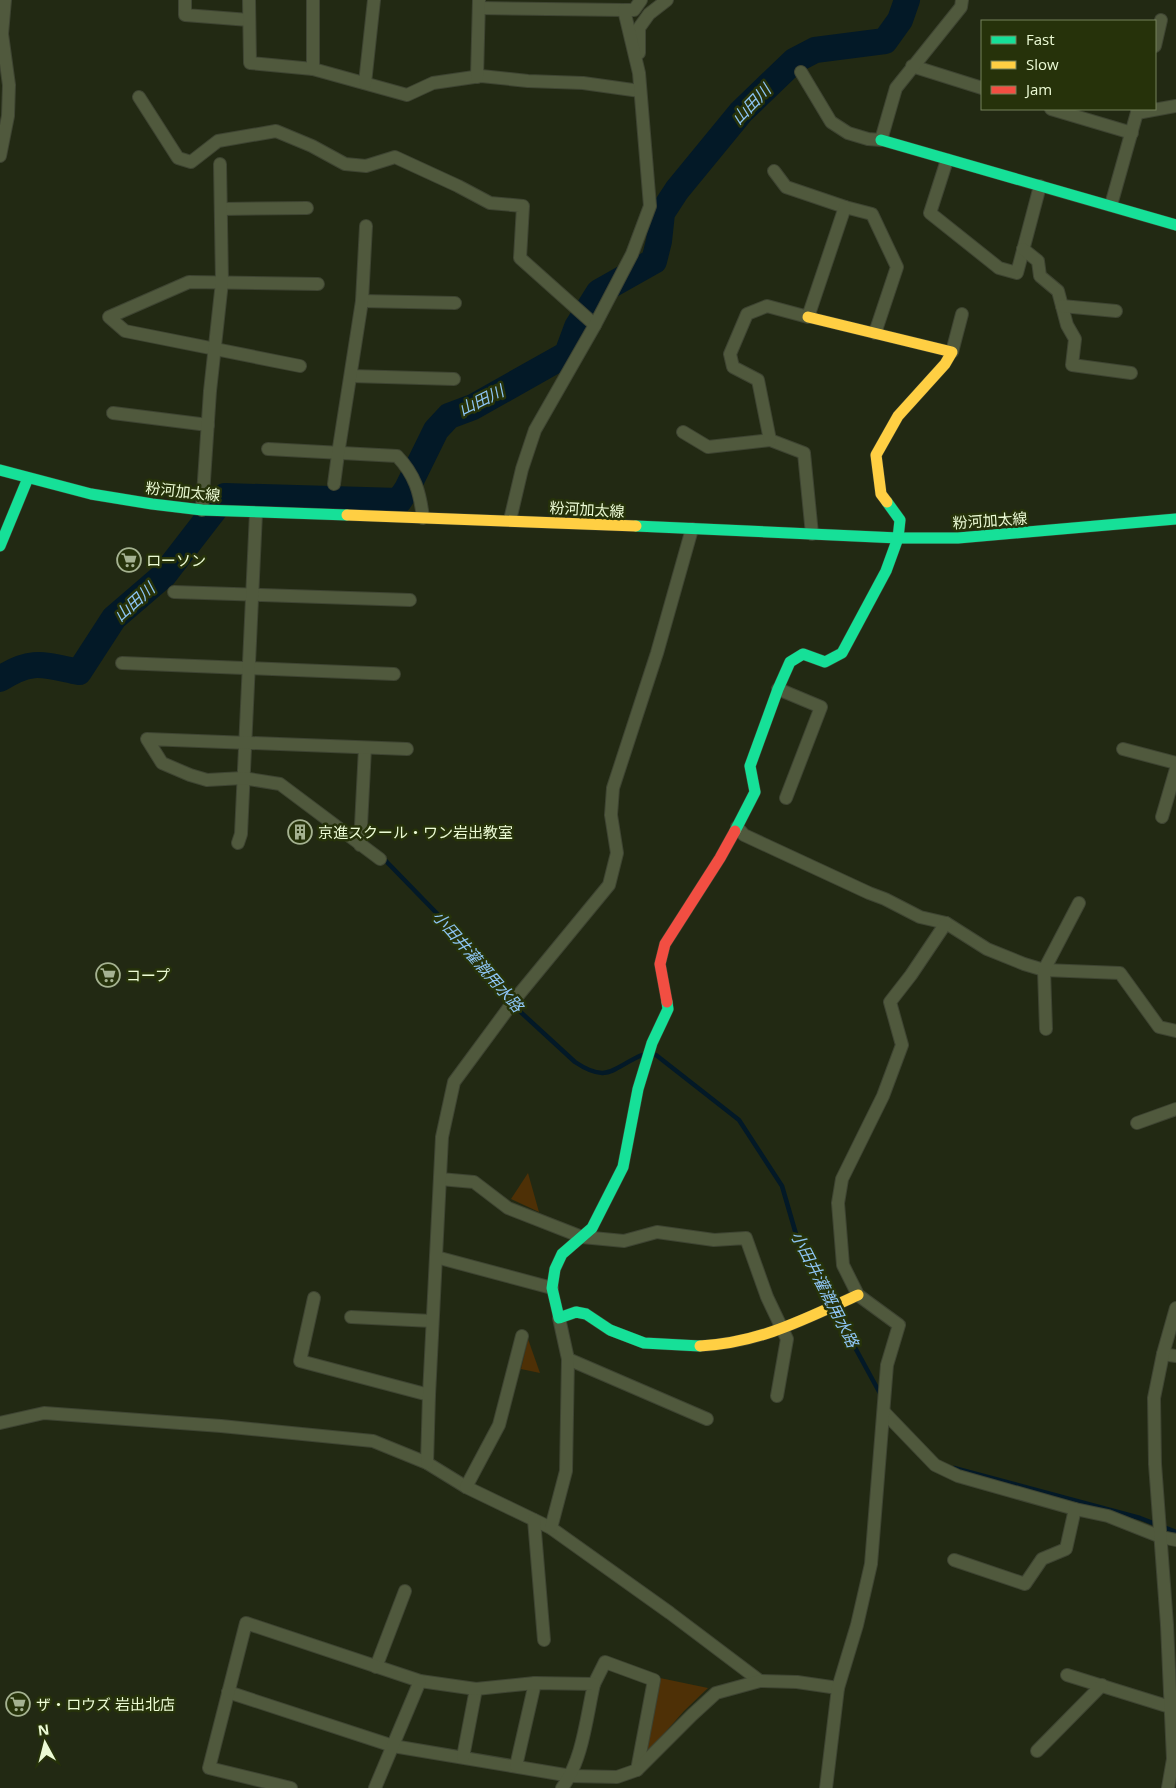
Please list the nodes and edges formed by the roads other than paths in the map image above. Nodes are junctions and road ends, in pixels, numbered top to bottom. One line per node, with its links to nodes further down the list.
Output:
1 (5, 0): 29 (street)
2 (185, 0): 11 (street)
3 (249, 0): 11 (street)
4 (313, 0): 15 (street)
5 (374, 0): 19 (street)
6 (641, 0): 10 (street)
7 (667, 0): 17 (street)
8 (962, 0): 14 (street)
9 (479, 4): 10 (street); 18 (street)
10 (624, 10): 17 (street)
11 (249, 20): 15 (street)
12 (1161, 20): 13 (street)
13 (1156, 42)
14 (912, 66): 20 (street); 28 (street)
15 (313, 69): 19 (street)
16 (801, 72): 28 (street)
17 (639, 73): 21 (street)
18 (477, 77): 19 (street); 21 (street)
19 (366, 83)
20 (981, 88)
21 (640, 91): 49 (street)
22 (139, 97): 49 (street)
23 (1176, 106): 24 (street)
24 (1156, 109)
25 (1054, 110): 27 (street)
26 (1138, 111): 27 (street)
27 (1132, 134): 34 (street)
28 (881, 140): 30 (street)
29 (0, 156)
30 (948, 160): 33 (street); 40 (street)
31 (220, 164): 37 (street)
32 (774, 171): 35 (street)
33 (1040, 186): 34 (street); 40 (street)
34 (1111, 205): 38 (street)
35 (844, 207): 48 (street); 50 (street)
36 (307, 208): 37 (street)
37 (221, 209): 41 (street)
38 (1176, 225)
39 (366, 226): 43 (street)
40 (1023, 249): 45 (street)
41 (222, 282): 42 (street); 51 (street); 51 (street)
42 (318, 284)
43 (362, 301): 44 (street); 55 (street)
44 (455, 303)
45 (1062, 306): 46 (street); 54 (street)
46 (1116, 311)
47 (962, 314): 52 (street)
48 (808, 317): 50 (street); 60 (street)
49 (595, 325): 70 (street)
50 (875, 333): 52 (street)
51 (215, 349): 53 (street); 58 (street)
52 (952, 352): 73 (street)
53 (300, 366)
54 (1131, 373)
55 (351, 376): 56 (street); 62 (street)
56 (454, 379)
57 (113, 413): 58 (street)
58 (208, 424): 66 (street)
59 (682, 432): 60 (street)
60 (770, 440): 72 (street)
61 (268, 449): 62 (street)
62 (338, 454): 65 (street); 68 (street)
63 (0, 470): 64 (street, 粉河加太線)
64 (28, 478): 66 (street, 粉河加太線); 74 (street)
65 (334, 484)
66 (202, 510): 67 (street, 粉河加太線)
67 (256, 513): 68 (street, 粉河加太線); 76 (street)
68 (423, 518): 70 (street, 粉河加太線)
69 (1176, 519): 73 (street, 粉河加太線)
70 (510, 520): 71 (street, 粉河加太線)
71 (692, 530): 72 (street, 粉河加太線); 102 (street)
72 (812, 534): 73 (street, 粉河加太線)
73 (898, 538): 81 (street)
74 (0, 546)
75 (174, 592): 76 (street)
76 (252, 594): 77 (street); 79 (street)
77 (410, 600)
78 (122, 663): 79 (street)
79 (249, 668): 80 (street); 82 (street)
80 (394, 674)
81 (778, 689): 89 (street); 91 (street)
82 (245, 744): 83 (street); 88 (street); 88 (street)
83 (365, 748): 84 (street); 93 (street)
84 (408, 749)
85 (1123, 749): 86 (street)
86 (1176, 763)
87 (1176, 768): 90 (street)
88 (243, 778): 92 (street); 93 (street)
89 (786, 798)
90 (1162, 817)
91 (737, 827): 96 (street); 103 (street)
92 (238, 843)
93 (360, 845): 94 (street)
94 (380, 859)
95 (1079, 903): 97 (street)
96 (946, 923): 97 (street); 106 (street)
97 (1044, 970): 98 (street); 99 (street)
98 (1046, 1029)
99 (1176, 1030)
100 (1176, 1109): 101 (street)
101 (1137, 1124)
102 (440, 1179): 103 (street); 104 (street)
103 (582, 1238): 105 (street); 112 (street)
104 (436, 1257): 105 (street); 111 (street)
105 (552, 1288): 110 (street)
106 (858, 1294): 112 (street); 119 (street)
107 (314, 1298): 117 (street)
108 (1176, 1308): 114 (street)
109 (351, 1317): 111 (street)
110 (559, 1318): 112 (street); 116 (street)
111 (432, 1321): 117 (street)
112 (782, 1329): 118 (street)
113 (522, 1336): 123 (street)
114 (1163, 1354): 115 (street); 127 (street)
115 (1176, 1356)
116 (568, 1359): 120 (street); 126 (street)
117 (429, 1395): 122 (street)
118 (777, 1396)
119 (884, 1412): 124 (street); 140 (street)
120 (707, 1419)
121 (0, 1423): 122 (street)
122 (427, 1463): 123 (street)
123 (466, 1488): 125 (street)
124 (1075, 1509): 127 (street); 129 (street)
125 (534, 1520): 126 (street); 131 (street)
126 (551, 1528): 135 (street)
127 (1161, 1537): 128 (street); 142 (street)
128 (1176, 1540)
129 (954, 1560)
130 (405, 1591): 132 (street)
131 (544, 1640)
132 (376, 1667): 134 (street); 141 (street)
133 (1067, 1675): 138 (street)
134 (420, 1681): 139 (street); 143 (street)
135 (760, 1681): 140 (street); 147 (street)
136 (535, 1683): 137 (street); 139 (street); 146 (street)
137 (594, 1684): 147 (street); 148 (street)
138 (1102, 1686): 142 (street); 144 (street)
139 (476, 1688): 145 (street)
140 (838, 1688): 153 (street)
141 (228, 1692): 143 (street); 150 (street)
142 (1170, 1707): 154 (street)
143 (393, 1746): 145 (street); 151 (street)
144 (1037, 1751)
145 (463, 1757): 146 (street)
146 (516, 1766): 148 (street)
147 (637, 1770): 149 (street)
148 (571, 1776): 149 (street); 152 (street)
149 (616, 1782)
150 (291, 1788)
151 (375, 1788)
152 (562, 1788)
153 (826, 1788)
154 (1168, 1788)

